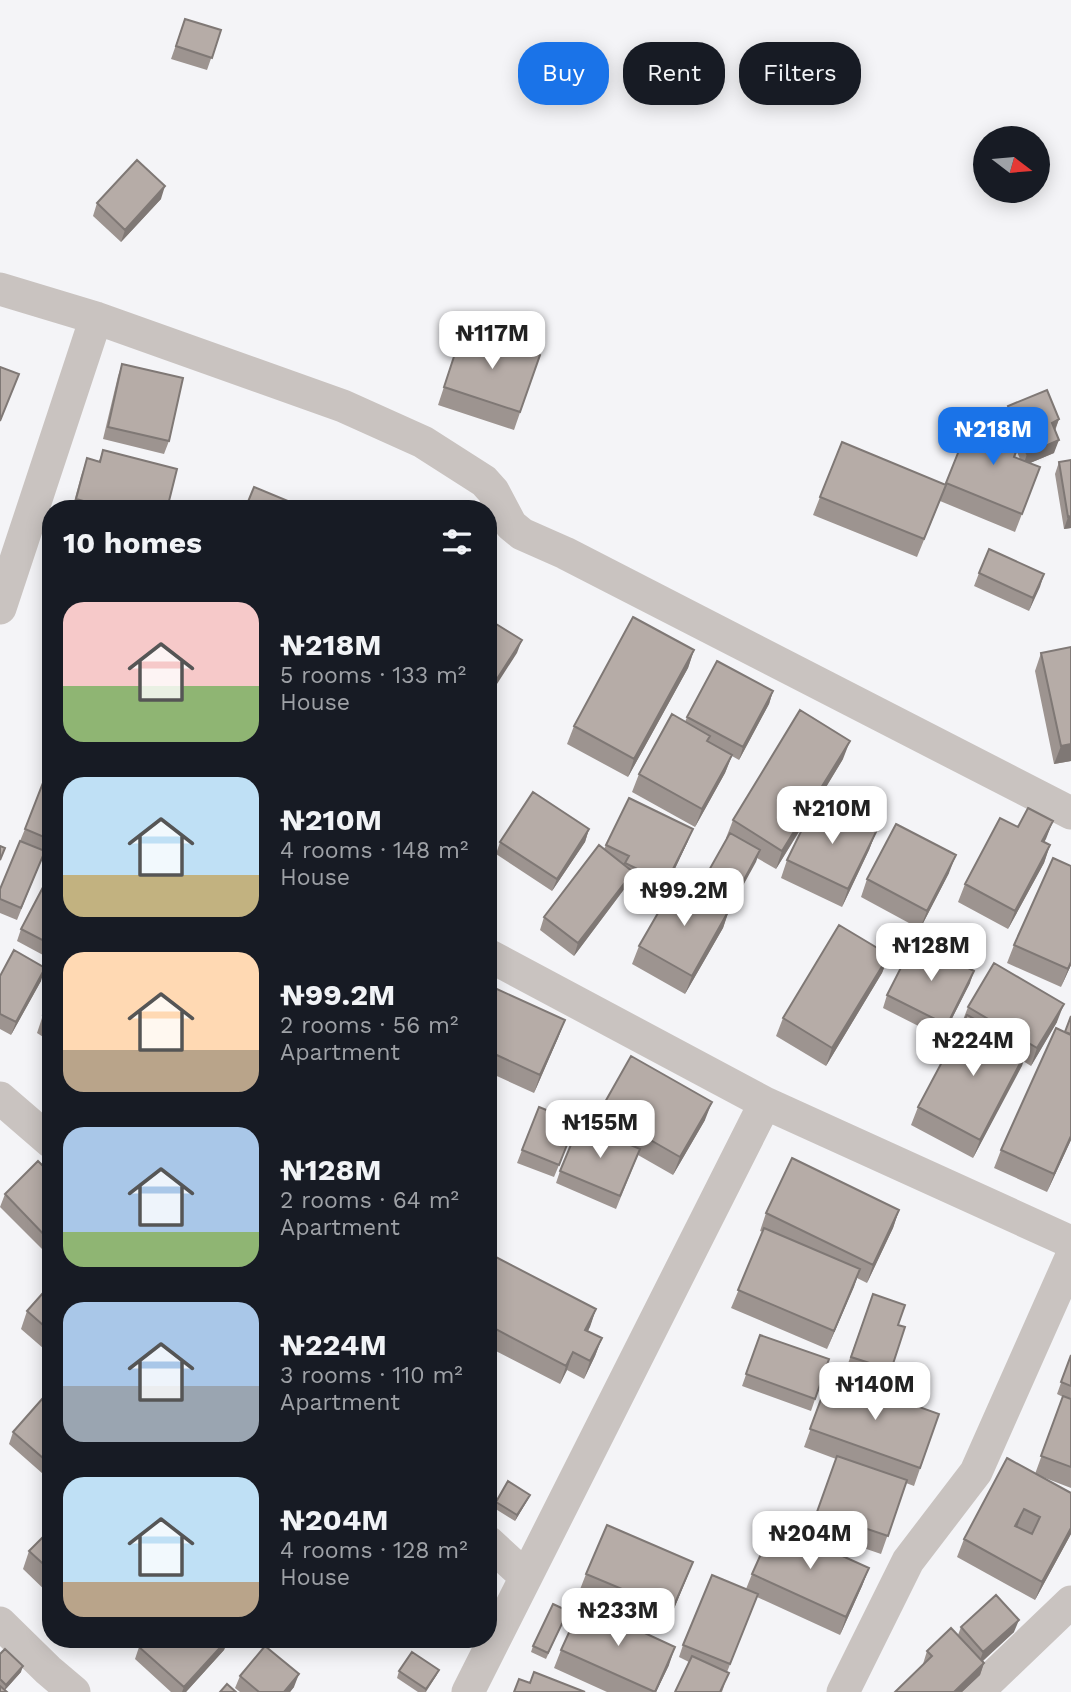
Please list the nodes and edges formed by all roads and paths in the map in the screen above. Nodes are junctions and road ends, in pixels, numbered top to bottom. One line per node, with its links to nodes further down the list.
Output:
1 (0, 289): 2 (street)
2 (96, 318): 3 (street); 5 (street)
3 (487, 500)
4 (497, 510): 6 (street)
5 (0, 608)
6 (1071, 813)
7 (497, 960): 9 (street)
8 (0, 1098): 10 (street)
9 (765, 1102): 11 (street); 14 (street)
10 (42, 1134)
11 (1071, 1241)
12 (1071, 1258): 21 (street)
13 (497, 1550): 14 (street)
14 (526, 1577): 17 (street)
15 (1071, 1602): 22 (street)
16 (0, 1623): 19 (street)
17 (497, 1634)
18 (490, 1648): 20 (street)
19 (74, 1692)
20 (468, 1692)
21 (844, 1692)
22 (977, 1692)

